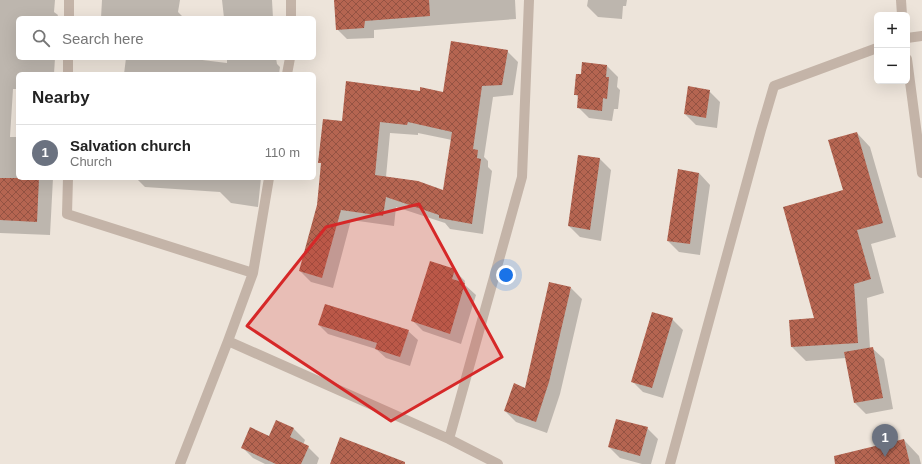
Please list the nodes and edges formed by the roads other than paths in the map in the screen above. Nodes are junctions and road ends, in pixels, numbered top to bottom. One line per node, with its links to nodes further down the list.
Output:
1 (69, 0): 6 (street)
2 (291, 0): 7 (street)
3 (529, 0): 21 (street)
4 (901, 0): 5 (street)
5 (902, 12)
6 (69, 16)
7 (291, 16)
8 (922, 36): 9 (street)
9 (910, 38)
10 (874, 49): 24 (street)
11 (68, 60): 13 (street)
12 (290, 60): 14 (street)
13 (68, 72)
14 (287, 72)
15 (910, 82): 16 (street)
16 (922, 173)
17 (68, 180): 19 (street)
18 (269, 180): 19 (street)
19 (253, 273): 20 (street)
20 (228, 341): 21 (street); 22 (street)
21 (449, 439): 23 (street)
22 (180, 464)
23 (498, 464)
24 (670, 464)

